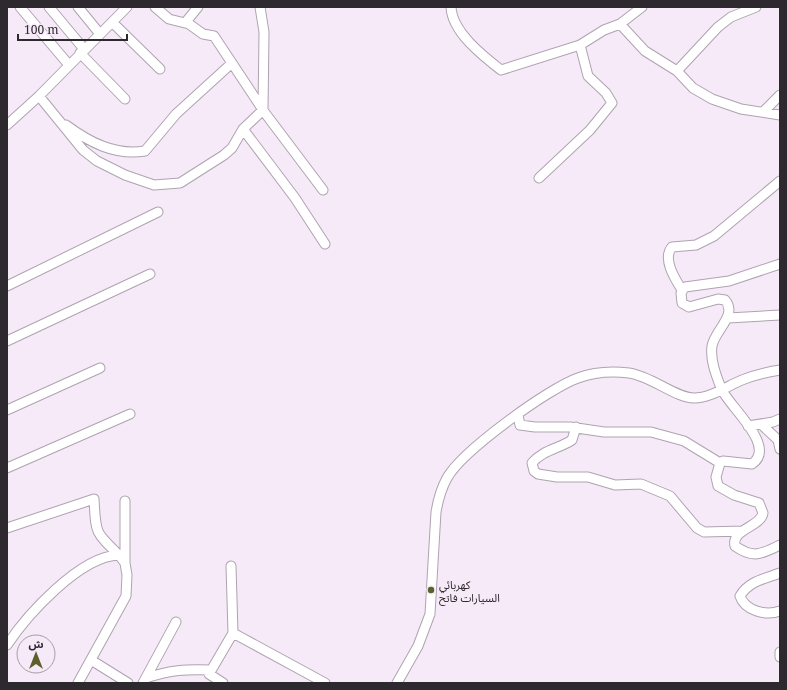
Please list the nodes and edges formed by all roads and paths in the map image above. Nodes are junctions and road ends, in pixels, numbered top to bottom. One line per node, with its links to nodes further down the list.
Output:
1 (20, 7): 18 (street)
2 (49, 7): 16 (street)
3 (78, 7): 14 (street)
4 (127, 7): 11 (street)
5 (155, 7): 12 (street)
6 (198, 7): 12 (street)
7 (260, 7): 24 (street)
8 (451, 7): 15 (street)
9 (642, 7): 13 (street)
10 (756, 7): 20 (street)
11 (113, 23): 14 (street); 19 (street)
12 (184, 23): 17 (street)
13 (620, 24): 15 (street); 20 (street)
14 (100, 34): 16 (street)
15 (580, 45): 30 (street)
16 (82, 51): 18 (street); 23 (street)
17 (232, 63): 24 (street); 27 (street)
18 (69, 65): 22 (street)
19 (160, 69)
20 (677, 71): 25 (street)
21 (780, 94): 25 (street)
22 (39, 96): 27 (street); 28 (street)
23 (125, 99)
24 (263, 110): 29 (street); 32 (street)
25 (763, 112): 26 (street)
26 (780, 115)
27 (56, 118): 29 (street)
28 (7, 126)
29 (243, 129): 34 (street)
30 (539, 178)
31 (780, 181): 38 (street)
32 (324, 190)
33 (158, 212): 37 (street)
34 (325, 244)
35 (780, 264): 38 (street)
36 (150, 274): 41 (street)
37 (7, 286)
38 (682, 290): 40 (street)
39 (780, 316): 40 (street)
40 (728, 318): 44 (street)
41 (7, 341)
42 (100, 368): 45 (street)
43 (780, 370): 44 (street)
44 (722, 390): 47 (street); 50 (street)
45 (7, 410)
46 (130, 414): 54 (street)
47 (518, 415): 51 (street); 76 (street)
48 (780, 419): 49 (street)
49 (762, 425): 50 (street); 52 (street)
50 (748, 426): 53 (street)
51 (576, 428): 53 (street); 57 (street)
52 (780, 449)
53 (720, 463): 57 (street)
54 (7, 468)
55 (125, 501): 60 (street)
56 (7, 528): 59 (street)
57 (743, 531): 58 (street)
58 (780, 545)
59 (119, 555): 60 (street); 66 (street)
60 (125, 566): 69 (street)
61 (231, 566): 65 (street)
62 (780, 573): 63 (street)
63 (780, 611)
64 (176, 622): 71 (street)
65 (233, 632): 70 (street); 75 (street)
66 (8, 641)
67 (780, 652): 68 (street)
68 (780, 657)
69 (91, 660): 72 (street); 73 (street)
70 (211, 670): 71 (street); 74 (street)
71 (144, 680)
72 (78, 683)
73 (128, 683)
74 (223, 683)
75 (325, 683)
76 (397, 683)

